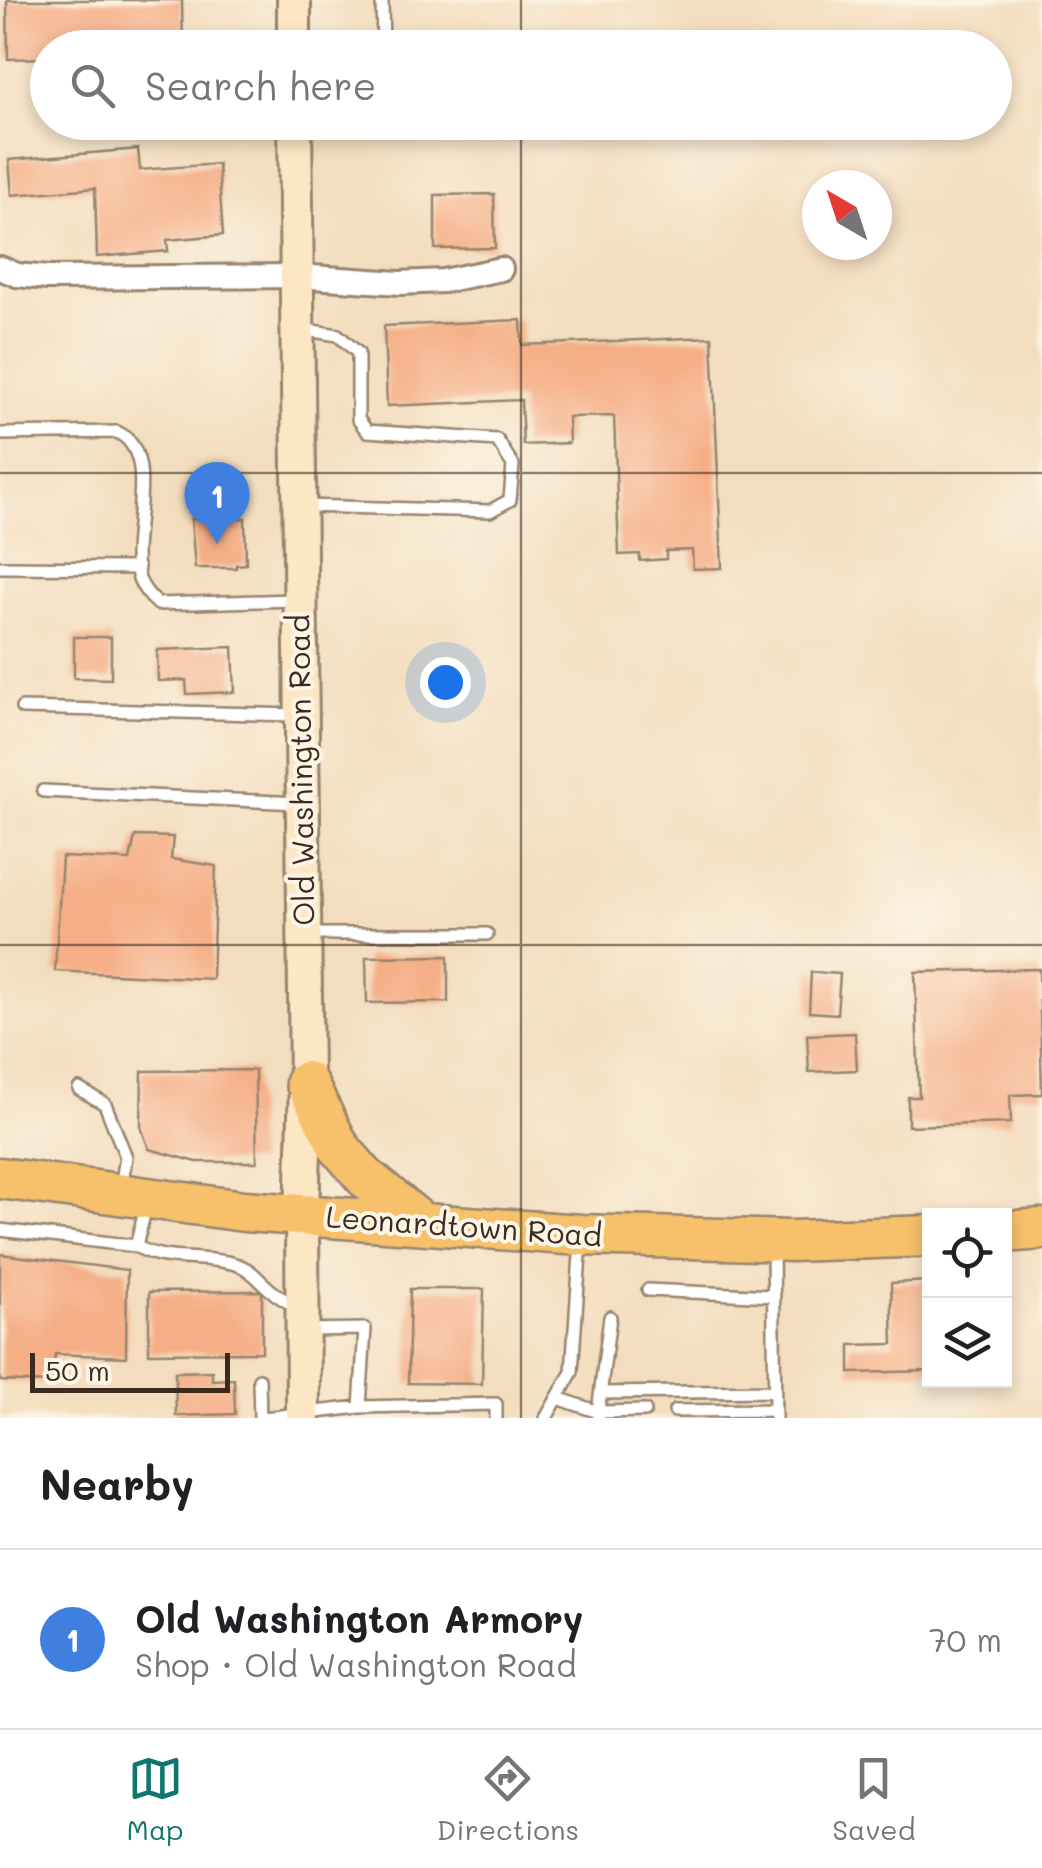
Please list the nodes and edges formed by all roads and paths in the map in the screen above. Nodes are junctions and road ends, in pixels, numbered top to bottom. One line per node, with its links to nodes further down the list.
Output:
1 (294, 0): 3 (main road)
2 (382, 0): 4 (lane)
3 (294, 30)
4 (383, 30)
5 (295, 140): 8 (main road, Old Washington Road)
6 (0, 268): 8 (street)
7 (501, 269): 8 (street)
8 (296, 276): 9 (main road, Old Washington Road)
9 (297, 329): 11 (main road, Old Washington Road); 11 (lane)
10 (0, 434): 13 (lane)
11 (298, 506): 14 (main road, Old Washington Road)
12 (0, 567): 13 (lane)
13 (138, 568): 14 (lane)
14 (300, 600): 16 (main road, Old Washington Road)
15 (22, 708): 16 (lane)
16 (302, 715): 18 (main road, Old Washington Road)
17 (43, 791): 18 (lane)
18 (303, 803): 19 (main road, Old Washington Road)
19 (304, 934): 20 (lane); 21 (main road, Old Washington Road)
20 (486, 934)
21 (306, 1082): 25 (main road, Old Washington Road); 26 (highway)
22 (79, 1089): 24 (lane)
23 (0, 1178): 24 (highway, Leonardtown Road)
24 (133, 1197): 25 (highway, Leonardtown Road); 33 (lane)
25 (302, 1216): 26 (highway, Leonardtown Road); 37 (main road, Old Washington Road)
26 (420, 1222): 30 (highway, Leonardtown Road)
27 (1042, 1229): 29 (highway)
28 (0, 1230): 33 (lane)
29 (1012, 1231)
30 (581, 1236): 32 (highway, Leonardtown Road); 41 (lane)
31 (922, 1237): 32 (highway, Leonardtown Road)
32 (773, 1240): 35 (lane)
33 (136, 1246): 37 (lane)
34 (648, 1290): 35 (lane)
35 (774, 1296): 39 (lane)
36 (610, 1318): 40 (lane)
37 (302, 1321): 42 (lane); 46 (main road, Old Washington Road)
38 (260, 1379): 48 (lane)
39 (774, 1391): 40 (lane); 45 (lane)
40 (602, 1393): 47 (lane)
41 (558, 1398): 47 (lane); 50 (lane)
42 (360, 1407): 46 (lane); 49 (lane)
43 (644, 1411): 47 (lane)
44 (675, 1411): 45 (lane)
45 (774, 1414)
46 (303, 1415): 48 (lane)
47 (598, 1415)
48 (262, 1418)
49 (496, 1418)
50 (546, 1418)

